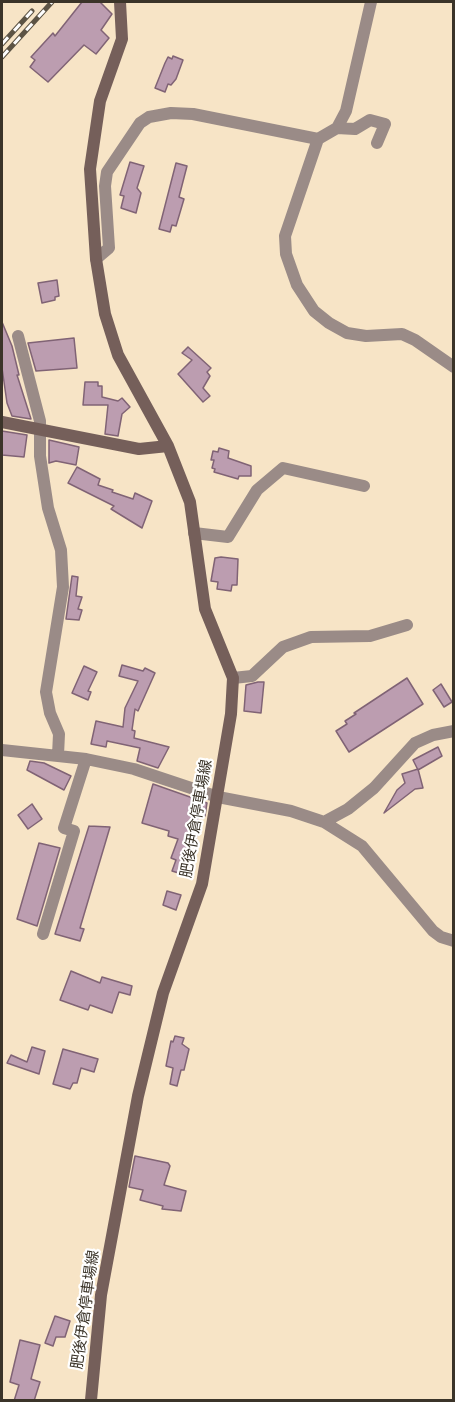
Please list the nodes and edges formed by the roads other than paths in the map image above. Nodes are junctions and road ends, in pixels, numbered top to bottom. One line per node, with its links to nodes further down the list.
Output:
1 (120, 2): 6 (main road, 肥後伊倉停車場線)
2 (371, 2): 3 (street)
3 (337, 128): 4 (street); 5 (street)
4 (318, 140): 6 (street); 8 (street)
5 (376, 143)
6 (96, 259): 11 (main road, 肥後伊倉停車場線)
7 (18, 336): 10 (street)
8 (453, 367)
9 (2, 422): 10 (main road)
10 (42, 431): 11 (main road); 18 (street)
11 (168, 446): 13 (main road, 肥後伊倉停車場線)
12 (364, 486): 13 (street)
13 (194, 533): 15 (main road, 肥後伊倉停車場線)
14 (406, 625): 15 (street)
15 (233, 678): 20 (main road, 肥後伊倉停車場線)
16 (453, 731): 21 (street)
17 (2, 750): 18 (street)
18 (58, 755): 19 (street)
19 (86, 759): 20 (street); 22 (street)
20 (218, 797): 21 (street); 24 (main road, 肥後伊倉停車場線)
21 (324, 822): 23 (street)
22 (43, 934)
23 (453, 941)
24 (91, 1401)

